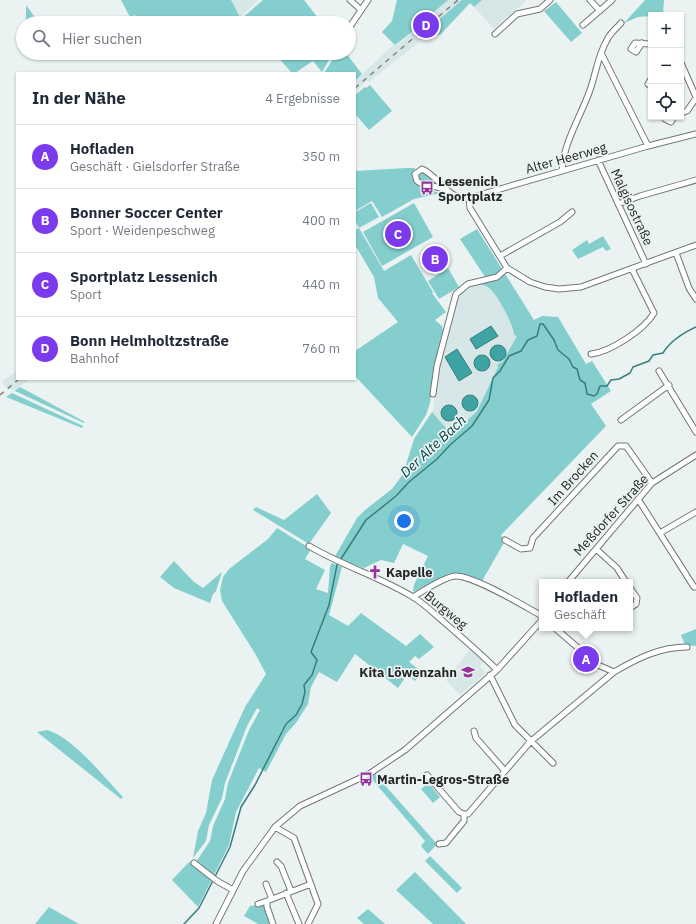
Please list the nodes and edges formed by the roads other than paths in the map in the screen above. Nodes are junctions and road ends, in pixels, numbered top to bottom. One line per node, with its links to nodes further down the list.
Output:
1 (350, 0): 6 (street)
2 (368, 0): 6 (street)
3 (550, 0): 11 (street)
4 (590, 0): 7 (street)
5 (612, 0): 7 (street)
6 (360, 9): 8 (street)
7 (600, 11): 10 (street)
8 (356, 16)
9 (621, 24): 14 (street)
10 (583, 25)
11 (495, 34)
12 (642, 43): 13 (street)
13 (648, 44)
14 (602, 53): 19 (street); 21 (street)
15 (684, 72): 16 (street)
16 (696, 97): 17 (street)
17 (684, 112)
18 (696, 134): 19 (street, Alter Heerweg)
19 (648, 146): 20 (street, Alter Heerweg)
20 (598, 160): 21 (street, Alter Heerweg); 25 (street, Malgisostraße)
21 (562, 171): 24 (street, Alter Heerweg)
22 (696, 180): 25 (street)
23 (445, 189): 23 (street); 24 (street)
24 (469, 198): 29 (street)
25 (618, 204): 30 (street, Malgisostraße)
26 (572, 212): 29 (street)
27 (696, 245): 28 (street)
28 (676, 252): 30 (street); 33 (street)
29 (500, 256): 31 (street)
30 (646, 264): 32 (street)
31 (507, 268): 32 (street); 37 (street)
32 (632, 269): 34 (street)
33 (696, 299)
34 (591, 354)
35 (659, 371): 36 (street)
36 (669, 385): 38 (street); 39 (street)
37 (433, 394)
38 (621, 420)
39 (696, 432)
40 (696, 455): 41 (street, Meßdorfer Straße)
41 (652, 483): 42 (street, Meßdorfer Straße); 45 (street, Im Brocken)
42 (638, 500): 44 (street); 47 (street, Meßdorfer Straße)
43 (696, 512): 44 (street)
44 (660, 533): 50 (street)
45 (505, 540)
46 (309, 546): 52 (street, Burgweg)
47 (596, 548): 48 (street, Meßdorfer Straße); 49 (street)
48 (570, 579)
49 (624, 579)
50 (696, 588)
51 (633, 592): 53 (street)
52 (413, 596): 54 (street); 58 (street, Burgweg)
53 (633, 606)
54 (539, 614)
55 (539, 623): 58 (street)
56 (558, 631): 59 (street)
57 (688, 647): 59 (street)
58 (497, 670): 60 (street)
59 (614, 672): 62 (street)
60 (490, 675): 62 (street); 67 (street)
61 (474, 731): 64 (street)
62 (530, 742): 63 (street); 64 (street)
63 (553, 763)
64 (505, 771): 66 (street)
65 (426, 775): 66 (street)
66 (464, 814): 68 (street)
67 (275, 827): 72 (street); 73 (street)
68 (439, 844)
69 (277, 862): 74 (street)
70 (194, 863): 73 (street)
71 (266, 884): 75 (street)
72 (311, 884): 74 (street); 80 (street)
73 (233, 890): 77 (street)
74 (289, 892): 75 (street); 79 (street)
75 (269, 900): 76 (street); 78 (street)
76 (258, 904)
77 (216, 924)
78 (273, 924)
79 (298, 924)
80 (308, 924)

